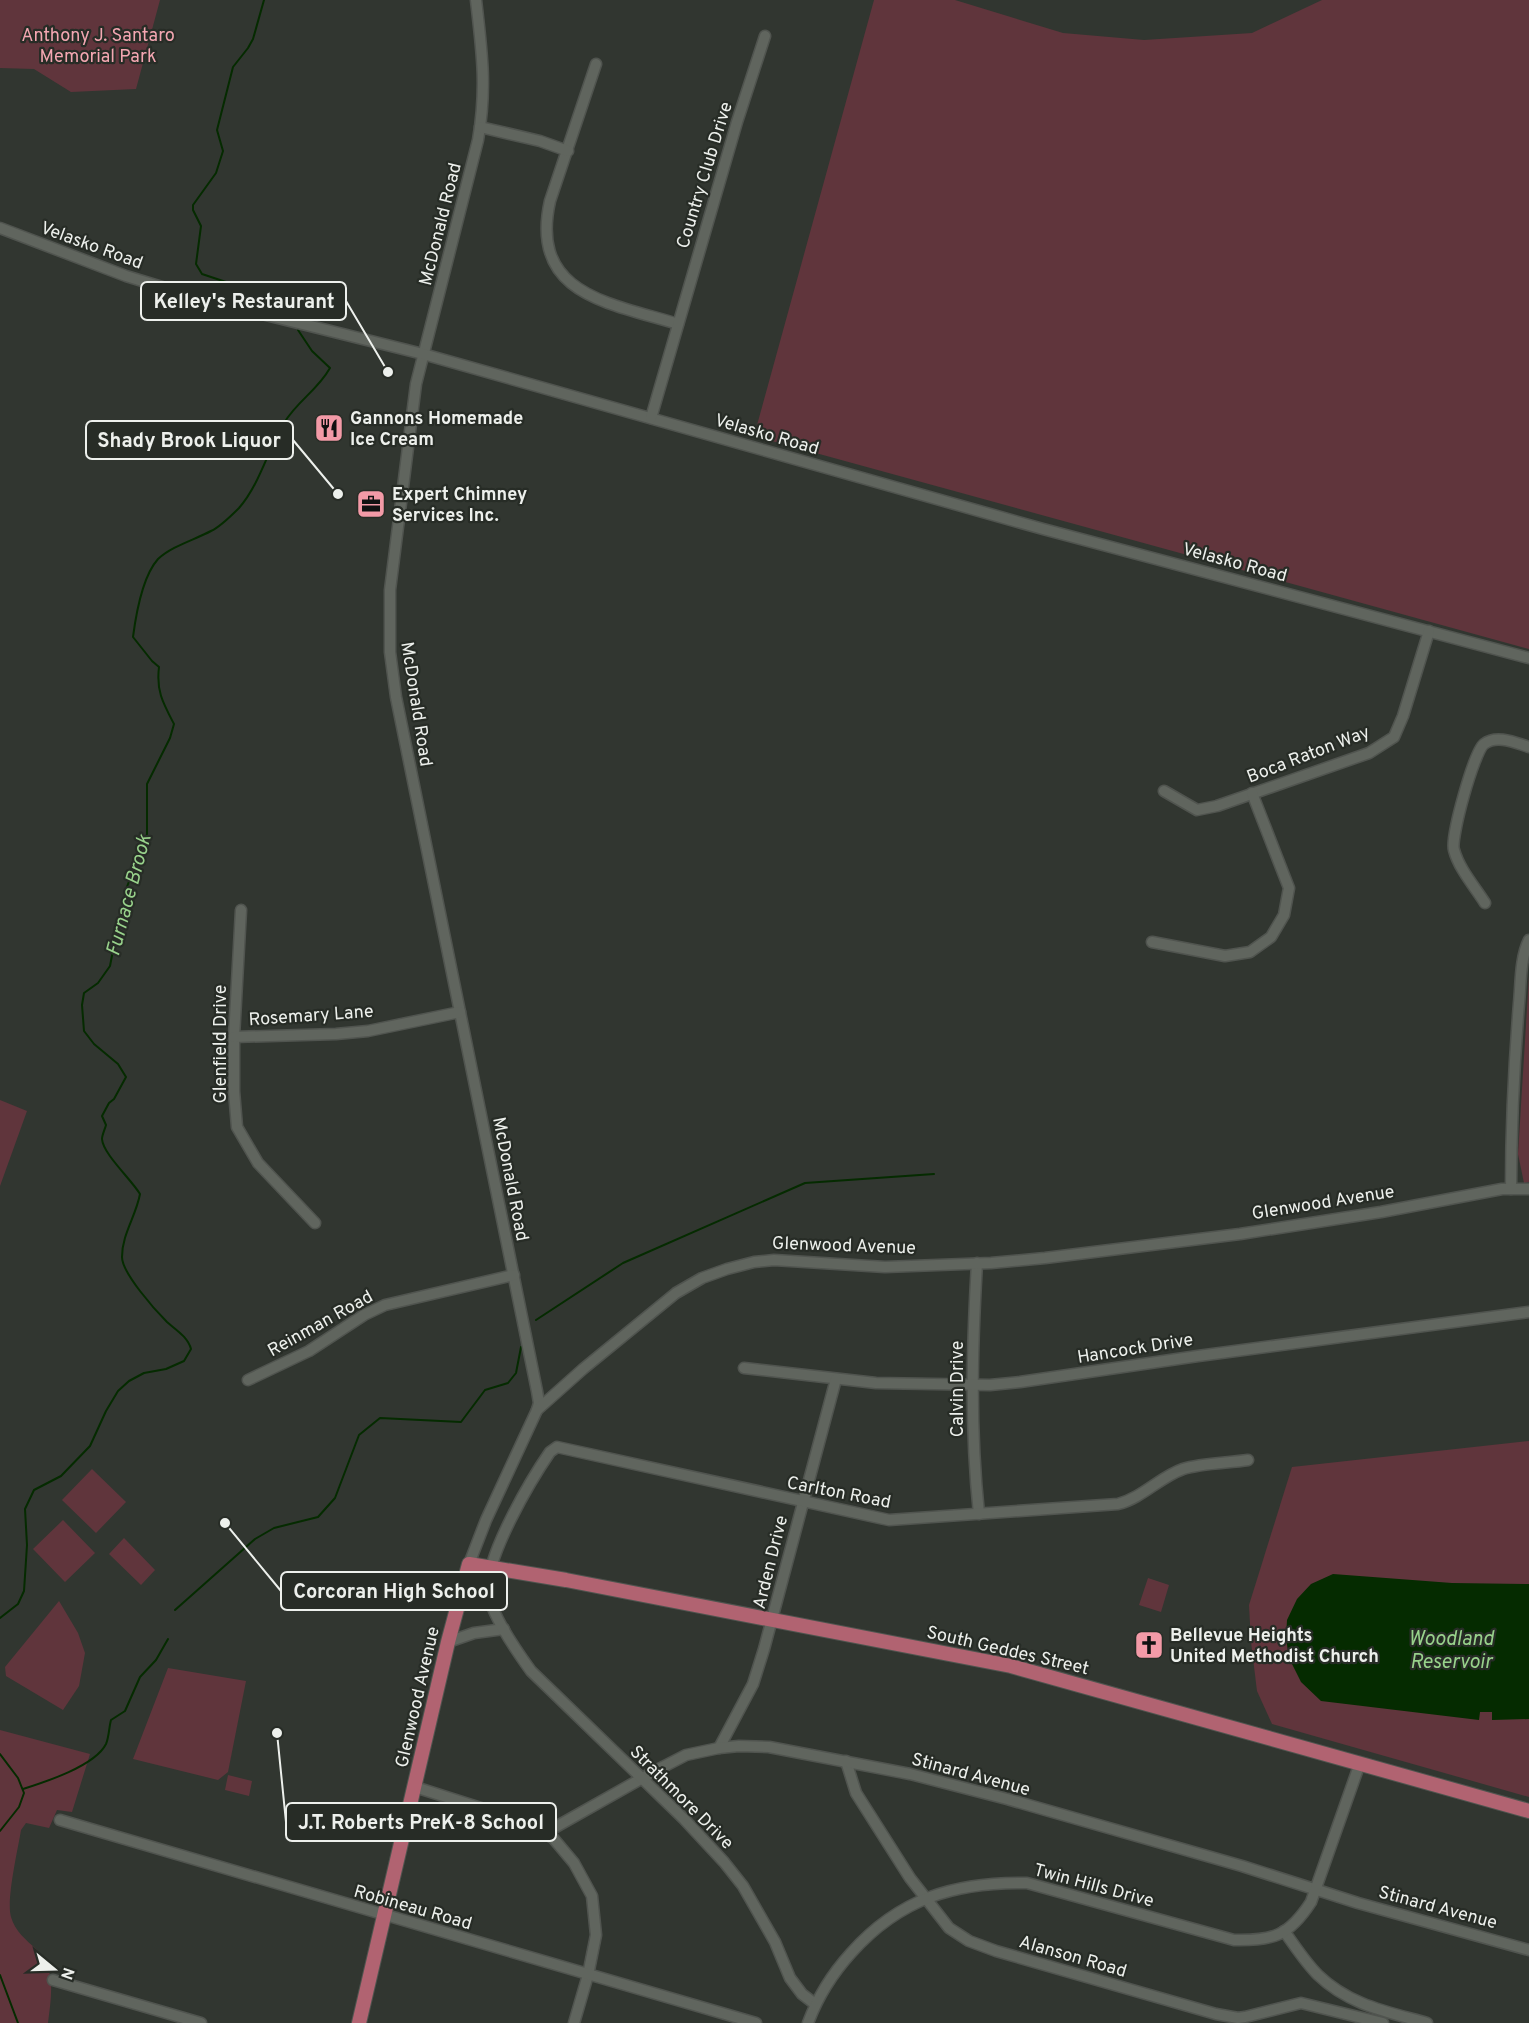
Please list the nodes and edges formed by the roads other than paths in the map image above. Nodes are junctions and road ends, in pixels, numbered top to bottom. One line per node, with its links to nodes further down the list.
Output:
1 (476, 0): 4 (street, McDonald Road)
2 (765, 36): 7 (street, Country Club Drive)
3 (596, 64): 5 (street)
4 (480, 127): 5 (street); 8 (street, McDonald Road)
5 (568, 151): 7 (street)
6 (0, 228): 8 (street, Velasko Road)
7 (678, 324): 9 (street, Country Club Drive)
8 (423, 354): 9 (street, Velasko Road); 20 (street, McDonald Road)
9 (651, 418): 10 (street, Velasko Road)
10 (1429, 631): 11 (street, Velasko Road); 14 (street, Boca Raton Way)
11 (1529, 658)
12 (1529, 747): 15 (street)
13 (1164, 791): 14 (street, Boca Raton Way)
14 (1252, 793): 18 (street)
15 (1485, 903)
16 (241, 910): 21 (street, Glenfield Drive)
17 (1529, 940): 19 (street)
18 (1152, 942)
19 (1526, 965): 22 (street)
20 (460, 1012): 21 (street, Rosemary Lane); 26 (street, McDonald Road)
21 (234, 1037): 24 (street, Glenfield Drive)
22 (1511, 1189): 23 (street, Glenwood Avenue); 25 (street, Glenwood Avenue)
23 (1529, 1189)
24 (315, 1223)
25 (977, 1263): 31 (street, Calvin Drive); 32 (street, Glenwood Avenue)
26 (514, 1275): 30 (street, Reinman Road); 32 (street, McDonald Road)
27 (1529, 1312): 31 (street, Hancock Drive)
28 (744, 1368): 29 (street, Hancock Drive)
29 (836, 1378): 31 (street, Hancock Drive); 34 (street, Arden Drive)
30 (248, 1380)
31 (971, 1385): 35 (street, Calvin Drive)
32 (537, 1410): 36 (street, Glenwood Avenue)
33 (1248, 1460): 35 (street, Carlton Road)
34 (802, 1502): 35 (street, Carlton Road); 37 (street, Carlton Road); 38 (street, Arden Drive)
35 (979, 1514)
36 (469, 1564): 37 (main road, South Geddes Street); 40 (main road, Glenwood Avenue)
37 (491, 1568): 38 (main road, South Geddes Street); 39 (street, Strathmore Drive)
38 (772, 1620): 41 (street, Arden Drive); 43 (main road, South Geddes Street)
39 (504, 1629): 40 (street); 44 (street, Strathmore Drive)
40 (448, 1642): 45 (main road, Glenwood Avenue)
41 (719, 1748): 42 (street, Stinard Avenue); 44 (street, Stinard Avenue)
42 (846, 1761): 49 (street, Stinard Avenue); 50 (street, Alanson Road)
43 (1360, 1763): 46 (main road, South Geddes Street); 49 (street, Twin Hills Drive)
44 (640, 1779): 48 (street, Stinard Avenue); 56 (street, Strathmore Drive)
45 (415, 1787): 48 (street); 51 (main road, Glenwood Avenue)
46 (1529, 1810)
47 (60, 1820): 51 (street, Robineau Road)
48 (545, 1833): 54 (street)
49 (1316, 1890): 52 (street, Twin Hills Drive); 53 (street, Stinard Avenue)
50 (926, 1898): 52 (street, Twin Hills Drive); 56 (street, Twin Hills Drive); 62 (street, Alanson Road)
51 (383, 1916): 54 (street, Robineau Road); 58 (main road, Glenwood Avenue)
52 (1284, 1931): 63 (street)
53 (1529, 1950)
54 (588, 1976): 59 (street); 60 (street, Robineau Road)
55 (53, 1980): 57 (street)
56 (815, 2004): 61 (street, Twin Hills Drive)
57 (201, 2023)
58 (359, 2023)
59 (574, 2023)
60 (756, 2023)
61 (808, 2023)
62 (1383, 2023)
63 (1427, 2023)

